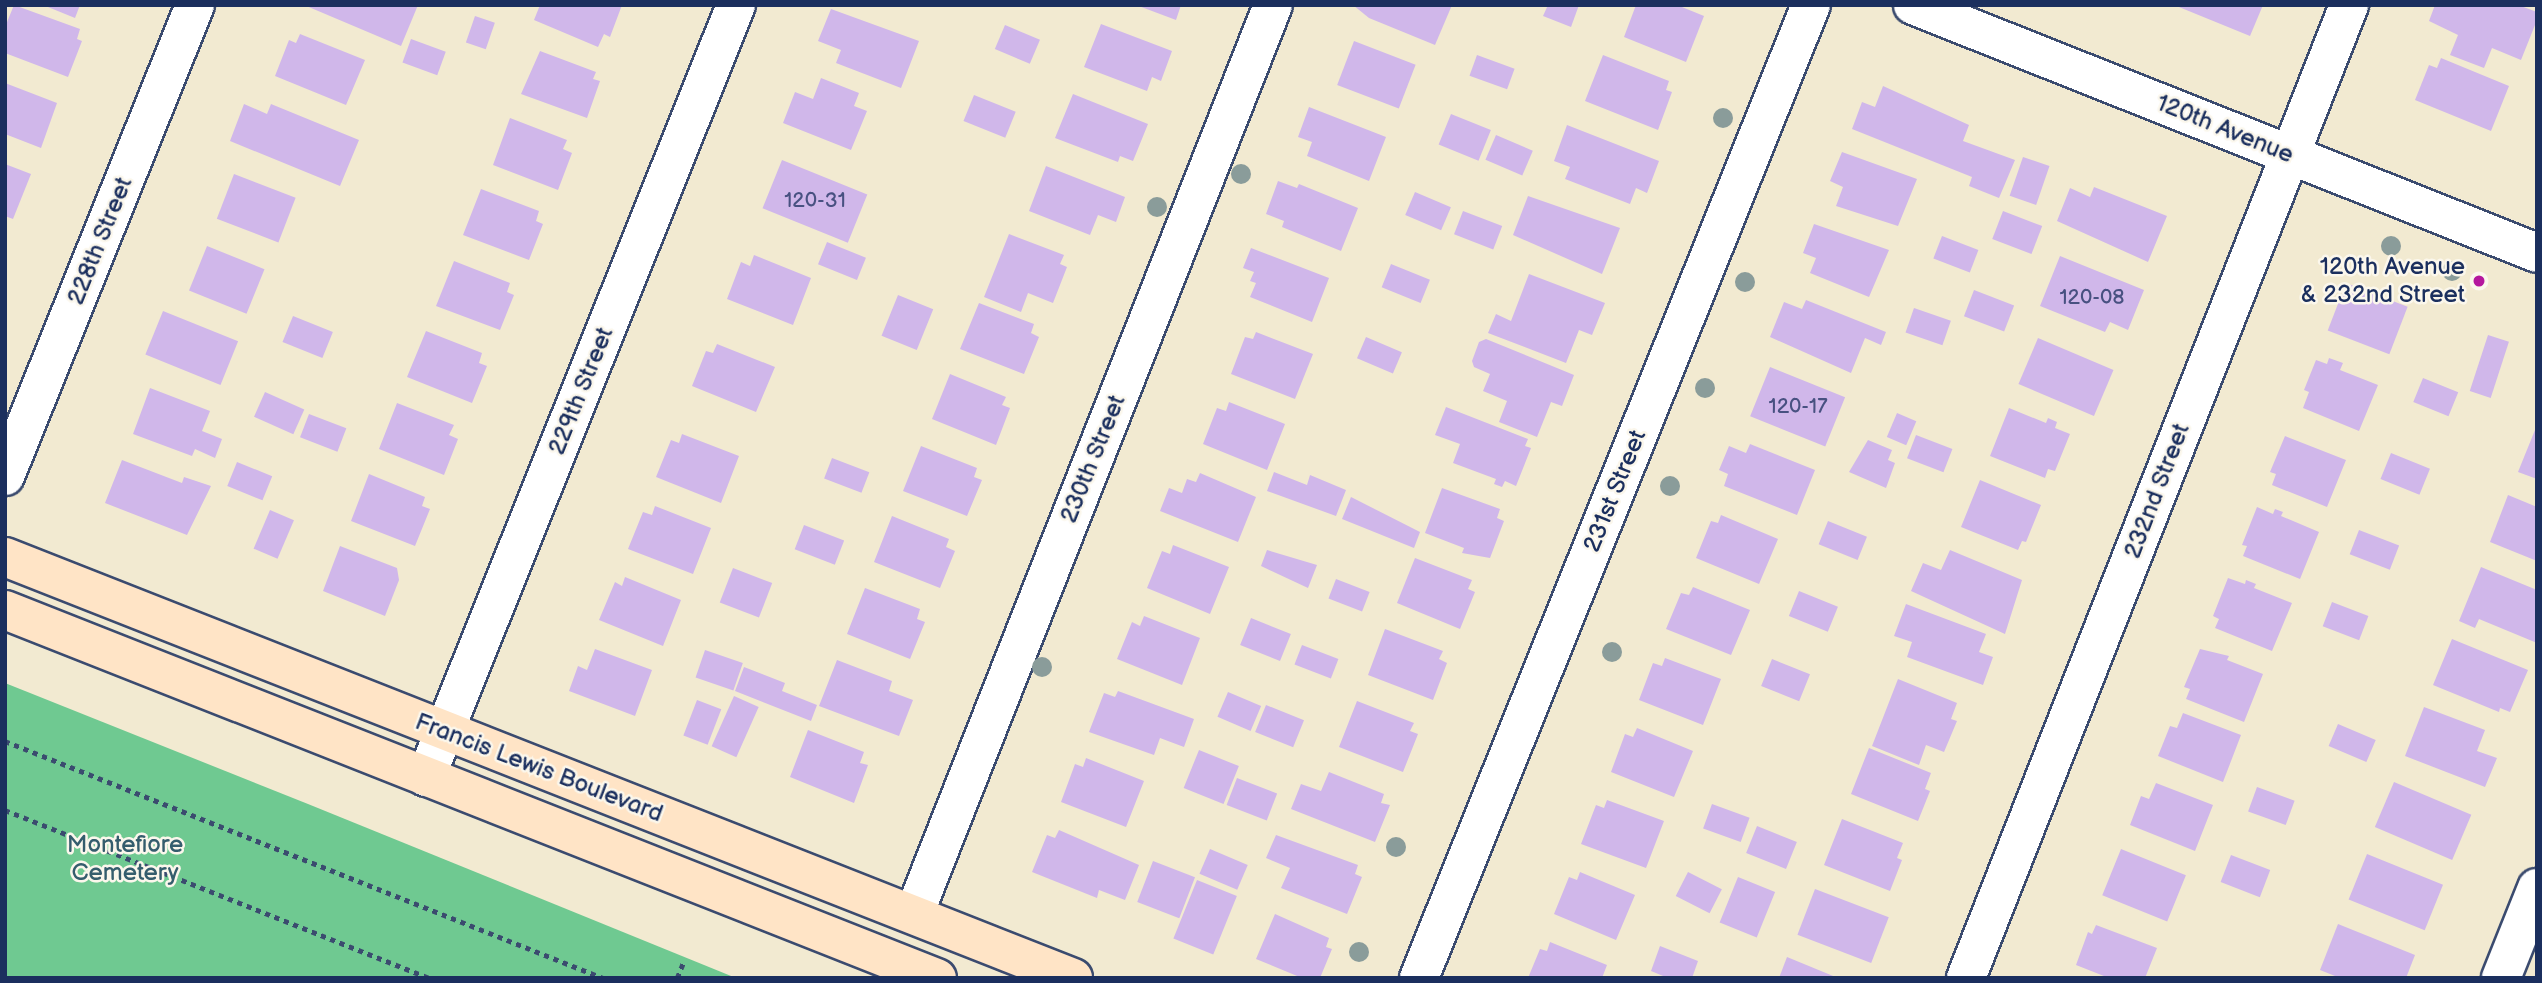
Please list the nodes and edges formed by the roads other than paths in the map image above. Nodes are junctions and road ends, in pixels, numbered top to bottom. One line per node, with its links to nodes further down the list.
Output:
1 (195, 5): 9 (street, 228th Street)
2 (736, 5): 12 (street, 229th Street)
3 (1273, 5): 15 (street, 230th Street)
4 (1811, 5): 18 (street, 231st Street)
5 (1913, 5): 7 (street, 120th Avenue)
6 (2348, 5): 7 (street, 232nd Street)
7 (2289, 154): 8 (street, 120th Avenue); 19 (street, 232nd Street)
8 (2537, 253)
9 (5, 476)
10 (5, 557): 12 (main road, Francis Lewis Boulevard)
11 (5, 610): 13 (main road, Francis Lewis Boulevard)
12 (444, 732): 13 (street, 229th Street); 15 (main road, Francis Lewis Boulevard)
13 (426, 777): 16 (main road, Francis Lewis Boulevard)
14 (2537, 888): 20 (street)
15 (914, 914): 17 (main road, Francis Lewis Boulevard)
16 (937, 978)
17 (1073, 978)
18 (1419, 978)
19 (1966, 978)
20 (2501, 978)

